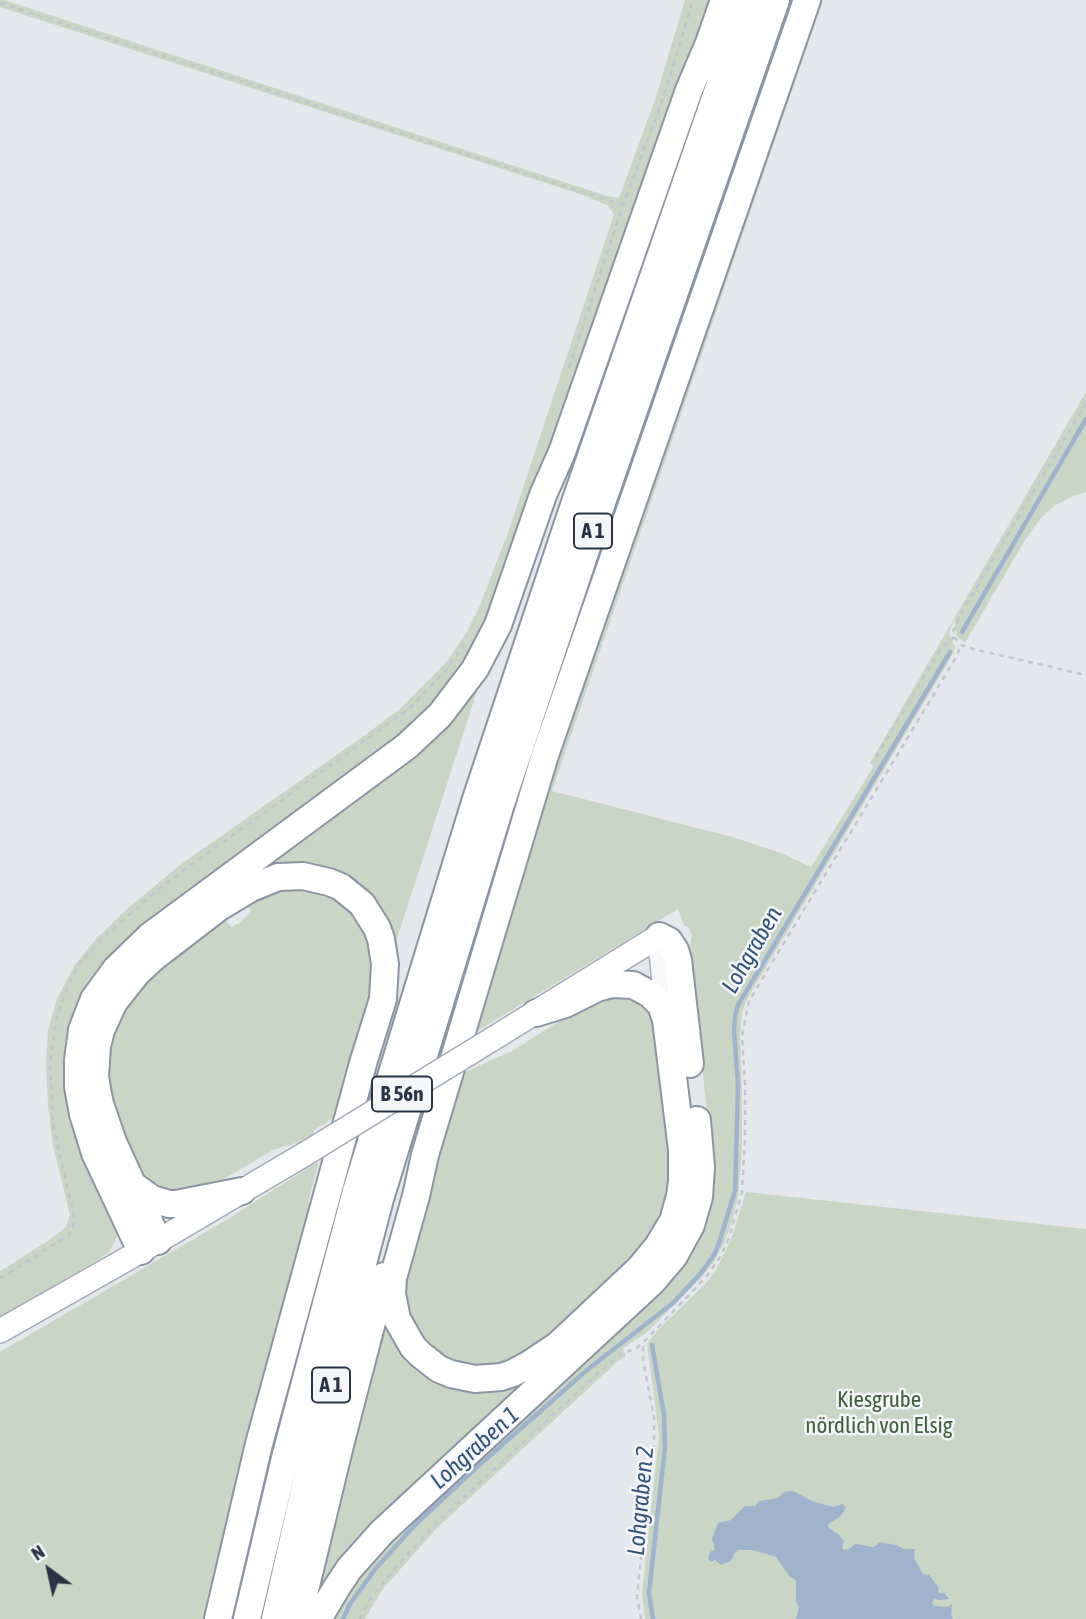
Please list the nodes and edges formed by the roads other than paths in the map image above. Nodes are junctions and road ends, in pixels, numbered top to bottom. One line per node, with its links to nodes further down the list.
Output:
1 (716, 0): 6 (highway)
2 (724, 0): 6 (highway)
3 (749, 0): 8 (highway, A 1)
4 (776, 0): 19 (highway, A 1)
5 (807, 0): 12 (highway)
6 (689, 90): 7 (highway)
7 (562, 452): 8 (highway); 15 (highway)
8 (476, 799): 18 (highway, A 1)
9 (656, 938): 10 (lane); 11 (main road, B 56n); 21 (highway)
10 (664, 1011): 11 (highway); 12 (highway)
11 (536, 1013): 14 (main road, B 56n, bridge)
12 (425, 1155): 20 (highway)
13 (133, 1185): 14 (highway); 15 (highway); 17 (highway)
14 (242, 1191): 15 (main road, B 56n)
15 (149, 1246): 16 (main road, B 56n)
16 (0, 1331)
17 (218, 1619)
18 (247, 1619)
19 (275, 1619)
20 (298, 1619)
21 (318, 1619)

